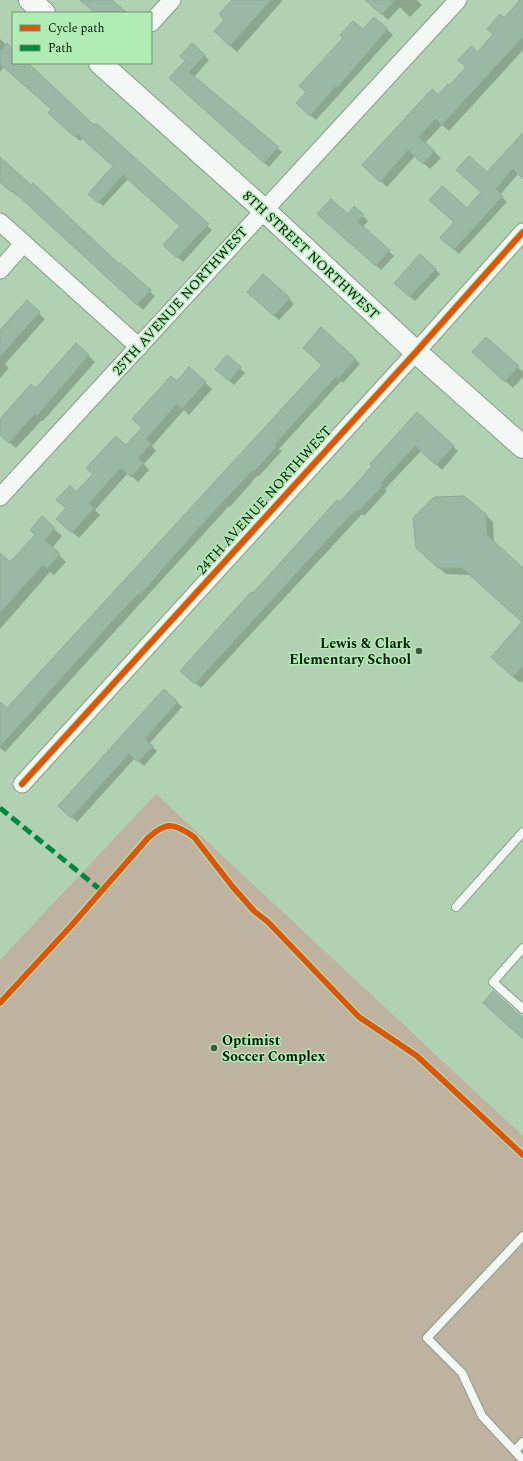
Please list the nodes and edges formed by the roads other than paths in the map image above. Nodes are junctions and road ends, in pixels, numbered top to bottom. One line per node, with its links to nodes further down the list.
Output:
1 (30, 0): 4 (street)
2 (172, 0): 5 (street)
3 (458, 0): 7 (street, 25TH AVENUE NORTHWEST)
4 (43, 12)
5 (152, 22)
6 (107, 65): 7 (street, 8TH STREET NORTHWEST)
7 (264, 210): 12 (street, 25TH AVENUE NORTHWEST); 13 (street, 8TH STREET NORTHWEST)
8 (0, 222): 10 (street)
9 (523, 232): 13 (street, 24TH AVENUE NORTHWEST)
10 (24, 243): 11 (street); 12 (street)
11 (0, 270)
12 (139, 347): 15 (street, 25TH AVENUE NORTHWEST)
13 (416, 352): 14 (street, 8TH STREET NORTHWEST); 16 (street, 24TH AVENUE NORTHWEST)
14 (523, 447)
15 (0, 497)
16 (22, 784)
17 (523, 832): 18 (lane)
18 (456, 906)
19 (523, 948): 20 (lane)
20 (523, 1009)
21 (523, 1236): 23 (lane)
22 (523, 1442): 23 (lane)
23 (515, 1451): 24 (lane)
24 (523, 1460)

